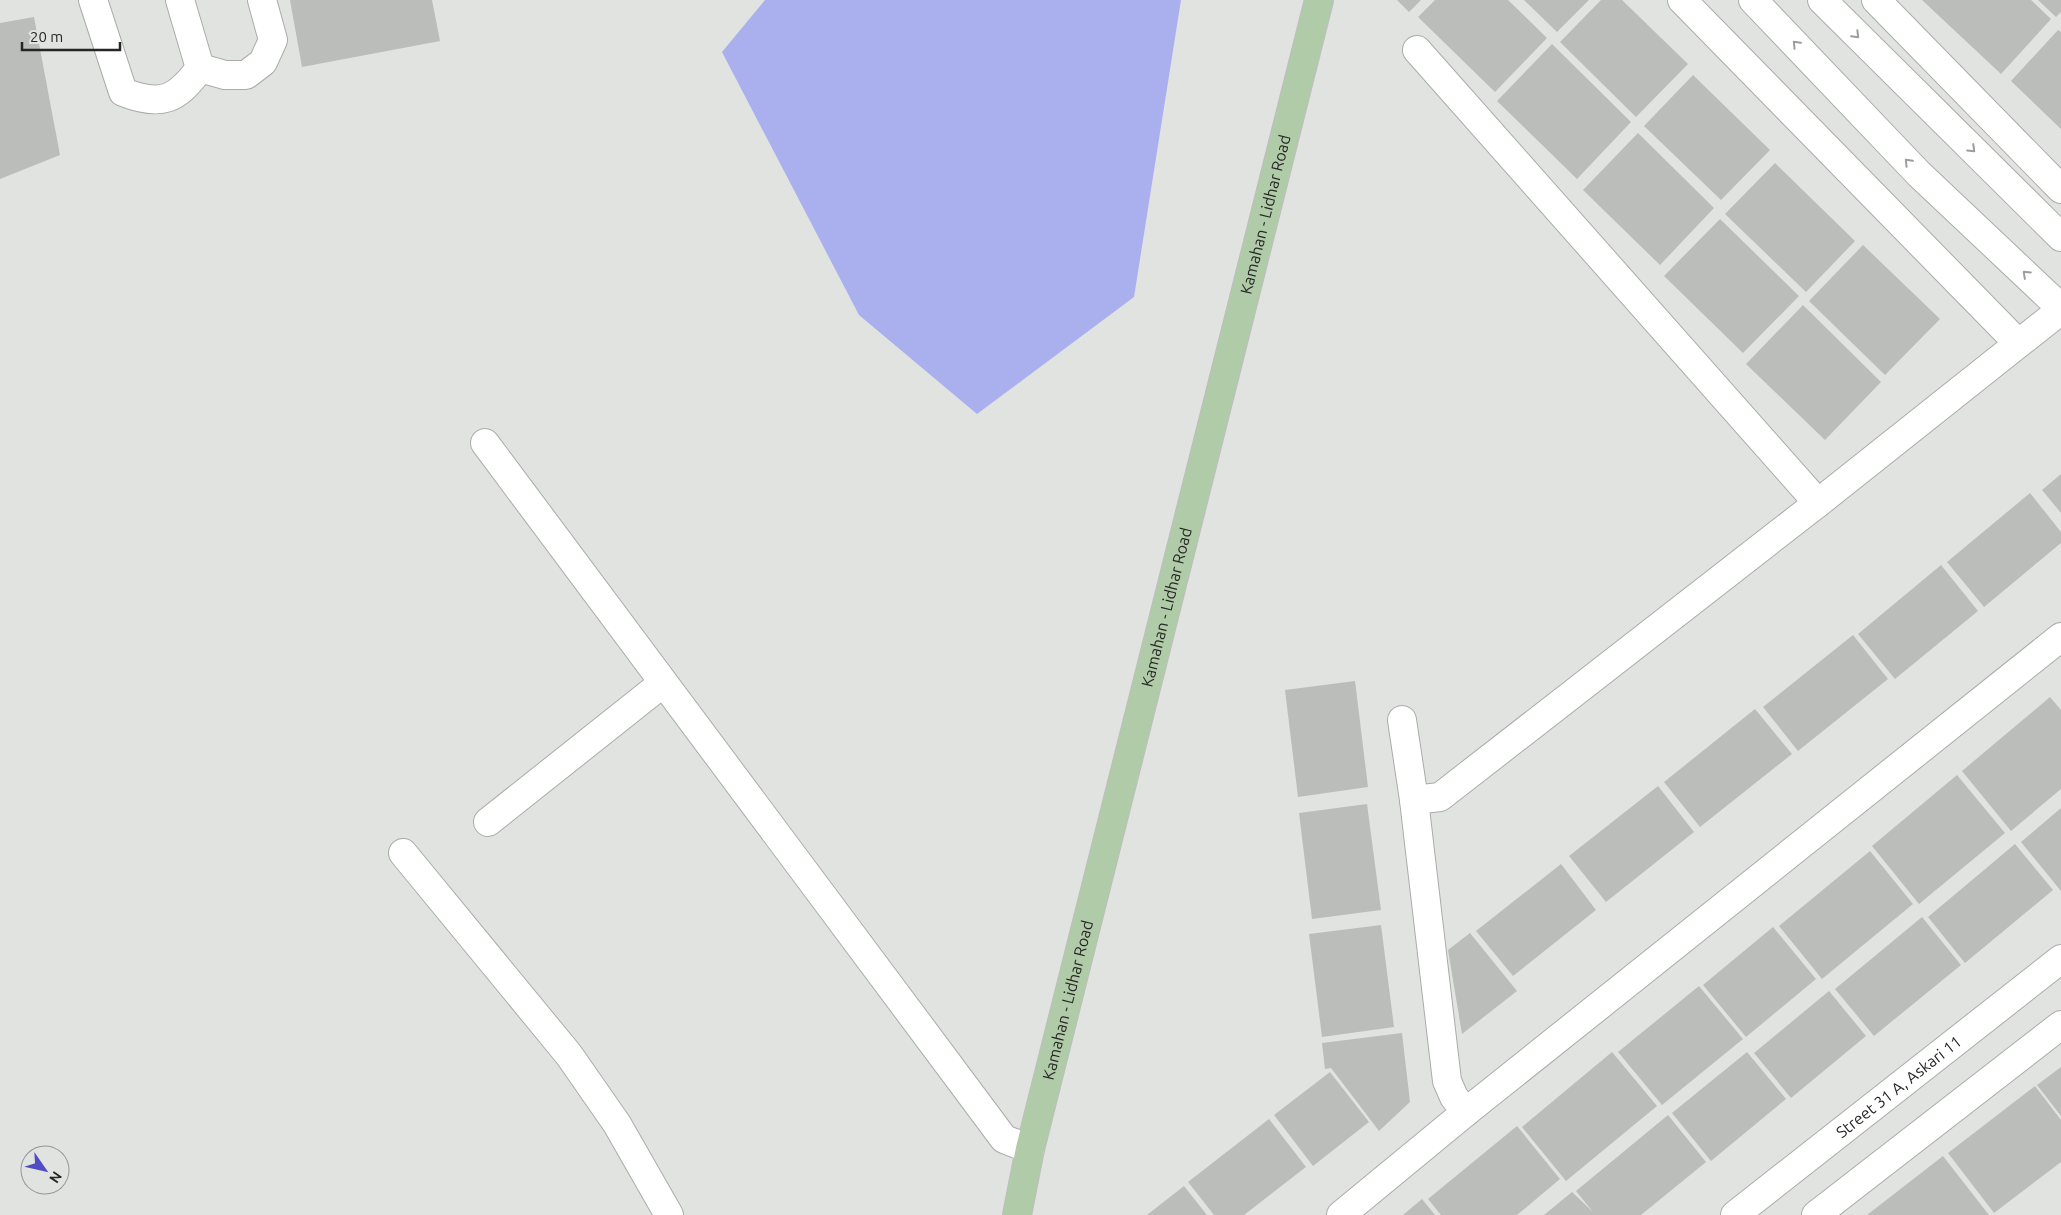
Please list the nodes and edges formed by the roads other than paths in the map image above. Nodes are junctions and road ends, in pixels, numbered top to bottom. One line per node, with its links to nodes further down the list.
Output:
1 (93, 0): 10 (street)
2 (180, 0): 10 (street)
3 (262, 0): 10 (street)
4 (1319, 0): 26 (main road, Kamahan - Lidhar Road)
5 (1682, 0): 14 (street)
6 (1754, 0): 13 (street, one-way to 6)
7 (1822, 0): 12 (street, one-way to 12)
8 (1876, 0): 11 (street)
9 (1416, 50): 16 (street)
10 (200, 68)
11 (2061, 189)
12 (2061, 237)
13 (2061, 309): 14 (street)
14 (2018, 343): 16 (street)
15 (485, 443): 18 (street)
16 (1818, 503): 20 (street)
17 (2056, 648): 25 (street)
18 (663, 683): 21 (street); 26 (street)
19 (1402, 720): 20 (street)
20 (1414, 800): 25 (street)
21 (488, 822)
22 (403, 853): 27 (street)
23 (2061, 959): 30 (street, Street 31 A, Askari 11)
24 (2061, 1025): 31 (street)
25 (1466, 1112): 29 (street)
26 (1030, 1149): 28 (main road, Kamahan - Lidhar Road)
27 (669, 1215)
28 (1017, 1215)
29 (1341, 1215)
30 (1735, 1215)
31 (1816, 1215)

